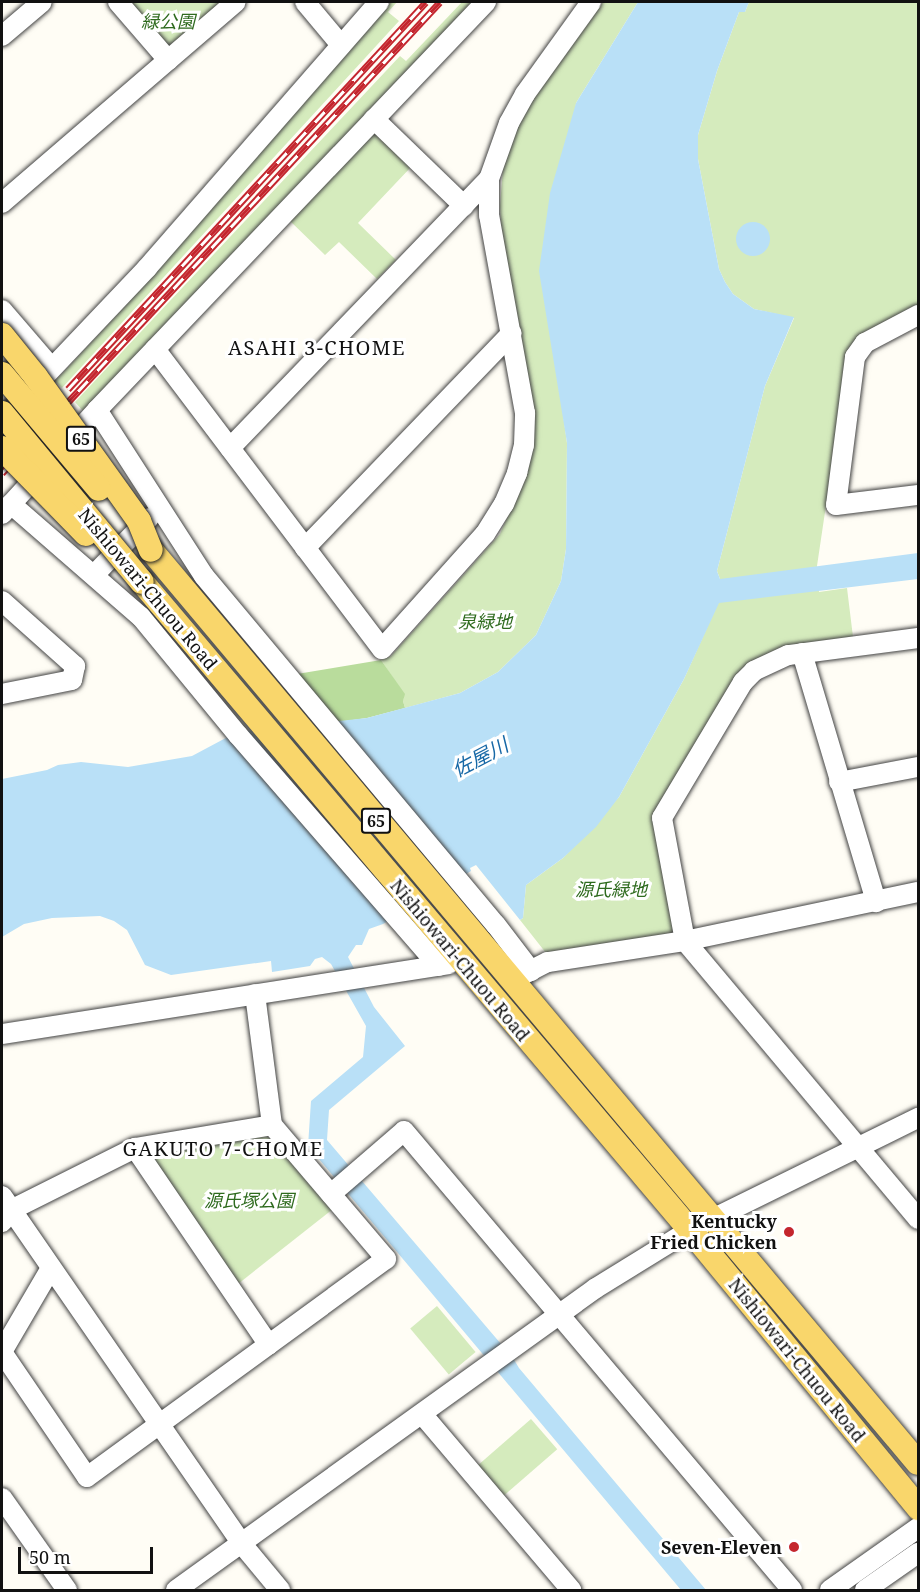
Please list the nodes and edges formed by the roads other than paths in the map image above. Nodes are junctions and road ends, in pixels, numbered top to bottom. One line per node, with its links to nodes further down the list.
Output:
1 (42, 2): 8 (street)
2 (118, 2): 10 (street)
3 (236, 2): 10 (street)
4 (305, 2): 9 (street)
5 (379, 2): 9 (street)
6 (486, 2): 11 (street)
7 (591, 2): 12 (street)
8 (2, 36)
9 (341, 45): 20 (street)
10 (168, 60): 13 (street)
11 (374, 119): 14 (street); 19 (street)
12 (489, 179): 14 (street); 17 (street)
13 (2, 203)
14 (464, 206): 26 (street)
15 (2, 310): 20 (street)
16 (918, 315): 27 (street)
17 (512, 333): 30 (street); 30 (street)
18 (2, 335): 31 (main road, 65, bridge)
19 (155, 349): 22 (street); 26 (street)
20 (51, 367): 24 (street)
21 (2, 374): 31 (main road, Nishiowari-Chuou Road / 65, bridge)
22 (97, 410): 28 (street); 29 (street)
23 (2, 414): 33 (main road, Nishiowari-Chuou Road / 65, bridge)
24 (2, 421)
25 (2, 448): 33 (main road, 65, bridge)
26 (230, 448): 30 (street)
27 (918, 495)
28 (160, 507): 32 (street); 44 (street)
29 (6, 509): 32 (street)
30 (305, 548)
31 (151, 550): 44 (main road, Nishiowari-Chuou Road / 65)
32 (94, 575): 43 (street)
33 (142, 582): 43 (main road, Nishiowari-Chuou Road / 65)
34 (2, 601): 37 (street)
35 (918, 638): 36 (street)
36 (802, 653): 39 (street); 42 (street)
37 (2, 694)
38 (918, 766): 39 (street)
39 (839, 782): 41 (street)
40 (918, 892): 41 (street)
41 (876, 902): 42 (street)
42 (685, 941): 44 (street); 49 (street)
43 (442, 954): 45 (street); 55 (main road, Nishiowari-Chuou Road / 65)
44 (521, 976): 54 (main road, Nishiowari-Chuou Road / 65)
45 (255, 994): 46 (street); 48 (street)
46 (2, 1034)
47 (918, 1118): 49 (street)
48 (272, 1125): 50 (street); 51 (street)
49 (859, 1147): 53 (street); 54 (street)
50 (135, 1148): 52 (street); 58 (street)
51 (334, 1191): 57 (street); 58 (street)
52 (5, 1209): 56 (street)
53 (918, 1219)
54 (714, 1220): 55 (street); 61 (main road, Nishiowari-Chuou Road / 65)
55 (690, 1230): 57 (street); 63 (main road, Nishiowari-Chuou Road / 65)
56 (51, 1268): 60 (street); 60 (street)
57 (558, 1315): 59 (street); 71 (street)
58 (269, 1345): 60 (street)
59 (422, 1414): 65 (street); 70 (street)
60 (160, 1425): 65 (street)
61 (918, 1463)
62 (2, 1498): 67 (street)
63 (918, 1508)
64 (918, 1528): 72 (street)
65 (242, 1544): 68 (street); 69 (street)
66 (918, 1553): 73 (street)
67 (67, 1590)
68 (176, 1590)
69 (280, 1590)
70 (571, 1590)
71 (792, 1590)
72 (830, 1590)
73 (866, 1590)

